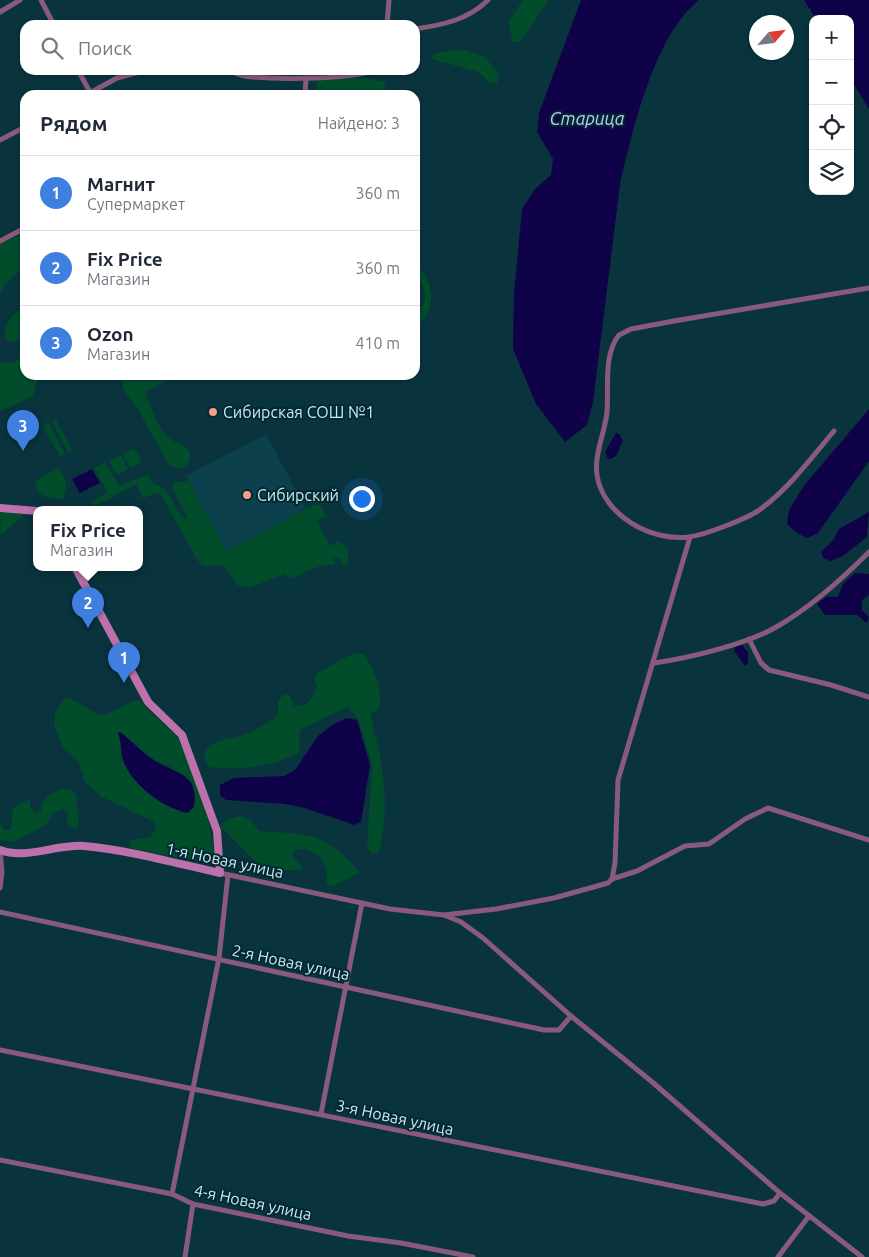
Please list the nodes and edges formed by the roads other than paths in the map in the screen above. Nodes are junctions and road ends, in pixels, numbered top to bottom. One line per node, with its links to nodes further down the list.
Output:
1 (20, 0): 5 (street)
2 (41, 0): 6 (street)
3 (389, 0): 7 (street)
4 (488, 0): 8 (street)
5 (0, 12)
6 (51, 20)
7 (387, 20)
8 (420, 28)
9 (80, 75): 14 (street)
10 (128, 75): 15 (street)
11 (245, 75): 13 (street)
12 (361, 75): 13 (street)
13 (306, 78): 16 (street)
14 (87, 90)
15 (96, 90)
16 (305, 90)
17 (20, 130): 18 (street)
18 (0, 140)
19 (20, 231): 20 (street)
20 (0, 241)
21 (869, 288): 25 (street)
22 (834, 430): 25 (street)
23 (0, 508): 24 (street)
24 (33, 511)
25 (690, 537): 29 (street)
26 (869, 552): 28 (street)
27 (77, 571): 33 (street)
28 (749, 639): 29 (street); 30 (street)
29 (654, 663): 34 (street)
30 (869, 697)
31 (869, 840): 34 (street)
32 (0, 850): 33 (street, 1-я Новая улица); 35 (street)
33 (224, 874): 36 (street, 1-я Новая улица); 39 (street)
34 (612, 879): 38 (street)
35 (0, 888)
36 (362, 903): 38 (street, 1-я Новая улица); 40 (street)
37 (0, 912): 39 (street, 2-я Новая улица)
38 (444, 915): 41 (street)
39 (219, 958): 40 (street, 2-я Новая улица); 43 (street)
40 (344, 986): 41 (street, 2-я Новая улица); 44 (street)
41 (571, 1016): 46 (street)
42 (0, 1050): 43 (street, 3-я Новая улица)
43 (192, 1090): 44 (street, 3-я Новая улица); 47 (street)
44 (320, 1114): 46 (street, 3-я Новая улица)
45 (0, 1160): 47 (street, 4-я Новая улица)
46 (780, 1193): 49 (street)
47 (172, 1194): 48 (street, 4-я Новая улица)
48 (193, 1204): 50 (street); 51 (street, 4-я Новая улица)
49 (809, 1216): 52 (street); 53 (street)
50 (185, 1257)
51 (473, 1257)
52 (778, 1257)
53 (862, 1257)

